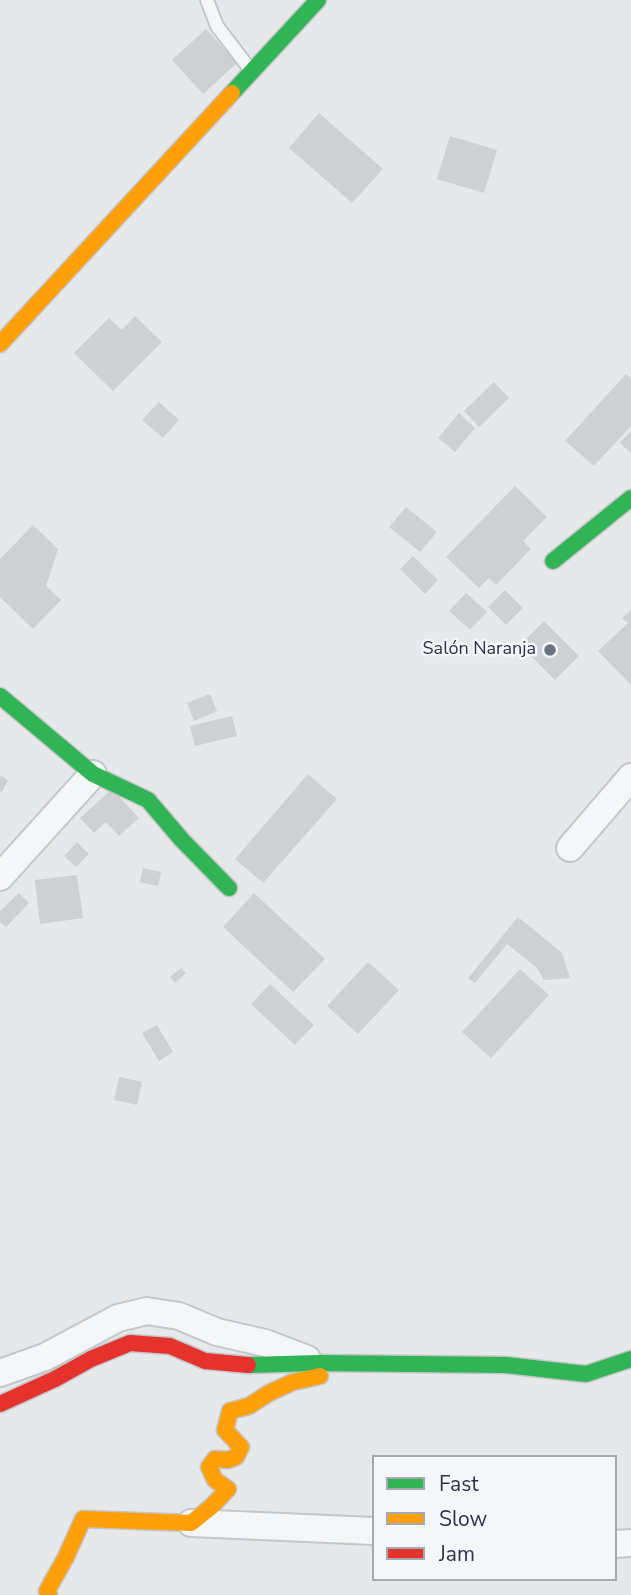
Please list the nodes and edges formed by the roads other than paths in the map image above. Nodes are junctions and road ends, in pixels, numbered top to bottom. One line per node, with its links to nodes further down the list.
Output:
1 (206, 0): 3 (lane)
2 (318, 0): 3 (street)
3 (251, 71): 4 (street)
4 (0, 344)
5 (631, 498): 6 (street)
6 (553, 561)
7 (0, 696): 8 (street)
8 (93, 774): 11 (street); 12 (street)
9 (631, 777): 10 (street)
10 (570, 848)
11 (0, 877)
12 (229, 888)
13 (147, 1311): 14 (street); 16 (street); 18 (street)
14 (148, 1343): 16 (street); 19 (street)
15 (631, 1359): 17 (street)
16 (318, 1363): 17 (street)
17 (348, 1364): 20 (street)
18 (0, 1373)
19 (0, 1404)
20 (191, 1522): 21 (street); 22 (street)
21 (372, 1531)
22 (50, 1595)

